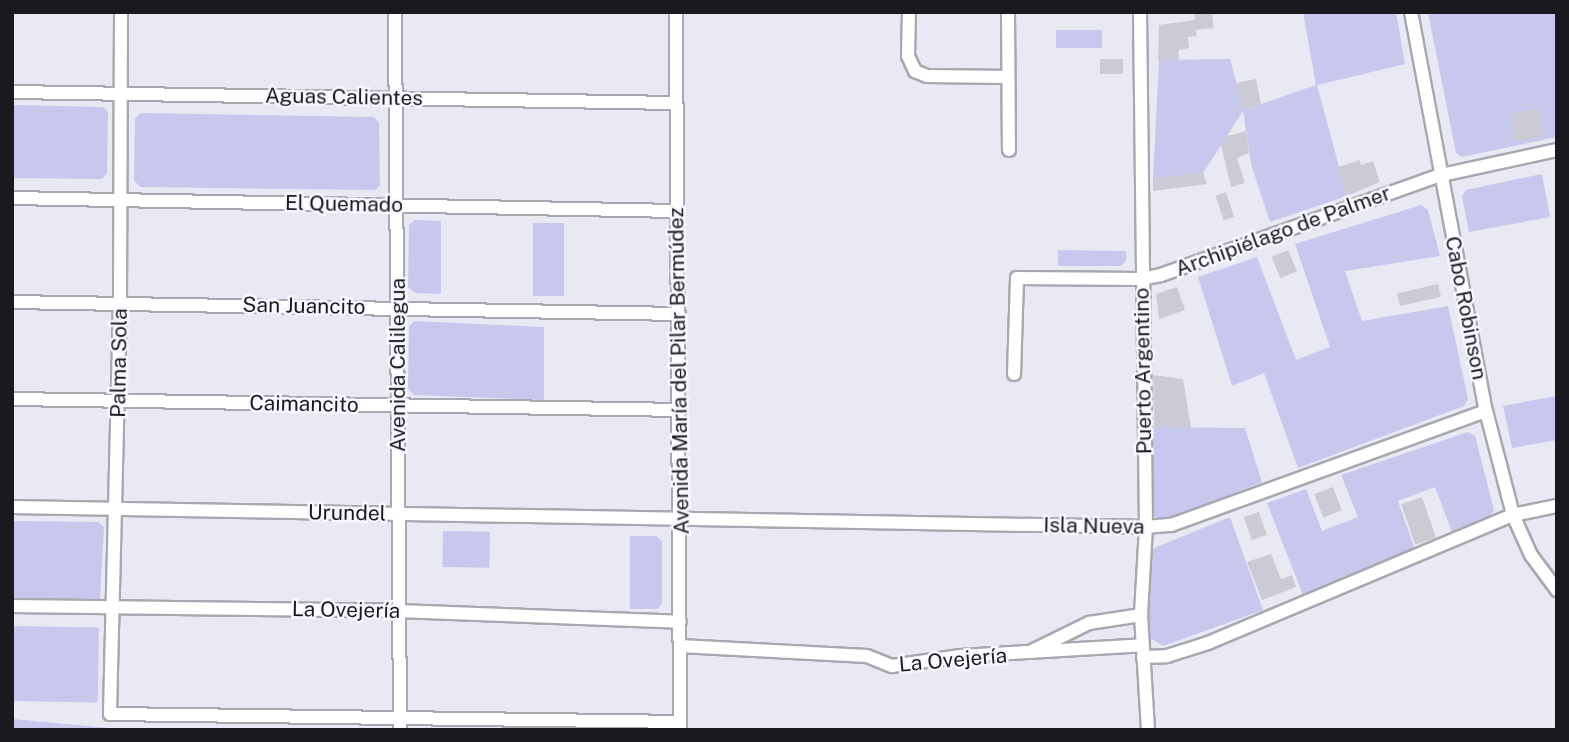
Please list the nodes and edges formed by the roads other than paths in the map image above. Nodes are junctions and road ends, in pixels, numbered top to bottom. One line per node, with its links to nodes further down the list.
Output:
1 (121, 12): 10 (street, Palma Sola)
2 (395, 12): 11 (street, Avenida Calilegua)
3 (676, 12): 12 (street, Avenida María del Pilar Bermúdez)
4 (909, 12): 8 (street)
5 (1008, 12): 8 (street)
6 (1140, 12): 20 (street, Puerto Argentino)
7 (1411, 12): 15 (street, Cabo Robinson)
8 (1008, 77): 13 (street)
9 (12, 92): 10 (street, Aguas Calientes)
10 (121, 94): 11 (street, Aguas Calientes); 17 (street, Palma Sola)
11 (396, 98): 12 (street, Aguas Calientes); 18 (street, Avenida Calilegua)
12 (676, 103): 19 (street, Avenida María del Pilar Bermúdez)
13 (1009, 150)
14 (1557, 150): 15 (street, Archipiélago de Palmer)
15 (1441, 176): 20 (street, Archipiélago de Palmer); 30 (street, Cabo Robinson)
16 (12, 198): 17 (street, El Quemado)
17 (121, 200): 18 (street, El Quemado); 22 (street, Palma Sola)
18 (396, 205): 19 (street, El Quemado); 23 (street, Avenida Calilegua)
19 (677, 211): 24 (street, Avenida María del Pilar Bermúdez)
20 (1141, 279): 25 (street, Archipiélago de Palmer); 37 (street, Puerto Argentino)
21 (12, 302): 22 (street, San Juancito)
22 (120, 303): 23 (street, San Juancito); 27 (street, Palma Sola)
23 (397, 308): 24 (street, San Juancito); 28 (street, Avenida Calilegua)
24 (680, 314): 29 (street, Avenida María del Pilar Bermúdez)
25 (1014, 374)
26 (12, 398): 27 (street, Caimancito)
27 (118, 401): 28 (street, Caimancito); 33 (street, Palma Sola)
28 (397, 406): 29 (street, Caimancito); 34 (street, Avenida Calilegua)
29 (680, 410): 36 (street, Avenida María del Pilar Bermúdez)
30 (1486, 411): 35 (street, Cabo Robinson); 37 (street, Isla Nueva)
31 (1557, 506): 35 (street, La Ovejería)
32 (12, 508): 33 (street, Urundel)
33 (116, 508): 34 (street, Urundel); 40 (street, Palma Sola)
34 (399, 514): 36 (street, Urundel); 41 (street, Avenida Calilegua)
35 (1513, 515): 38 (street, Cabo Robinson); 45 (street, La Ovejería)
36 (682, 521): 37 (street, Isla Nueva); 43 (street, Avenida María del Pilar Bermúdez)
37 (1146, 527): 42 (street, Puerto Argentino)
38 (1557, 590)
39 (12, 606): 40 (street, La Ovejería)
40 (113, 607): 41 (street, La Ovejería); 47 (street, Palma Sola)
41 (398, 611): 43 (street, La Ovejería); 47 (street, Avenida Calilegua)
42 (1141, 615): 45 (street, Puerto Argentino); 46 (street)
43 (680, 622): 44 (street, Avenida María del Pilar Bermúdez)
44 (680, 646): 46 (street, La Ovejería); 48 (street, Avenida María del Pilar Bermúdez)
45 (1143, 651): 46 (street, La Ovejería); 49 (street, Puerto Argentino)
46 (1027, 654)
47 (399, 724): 48 (street)
48 (680, 726)
49 (1148, 730)

